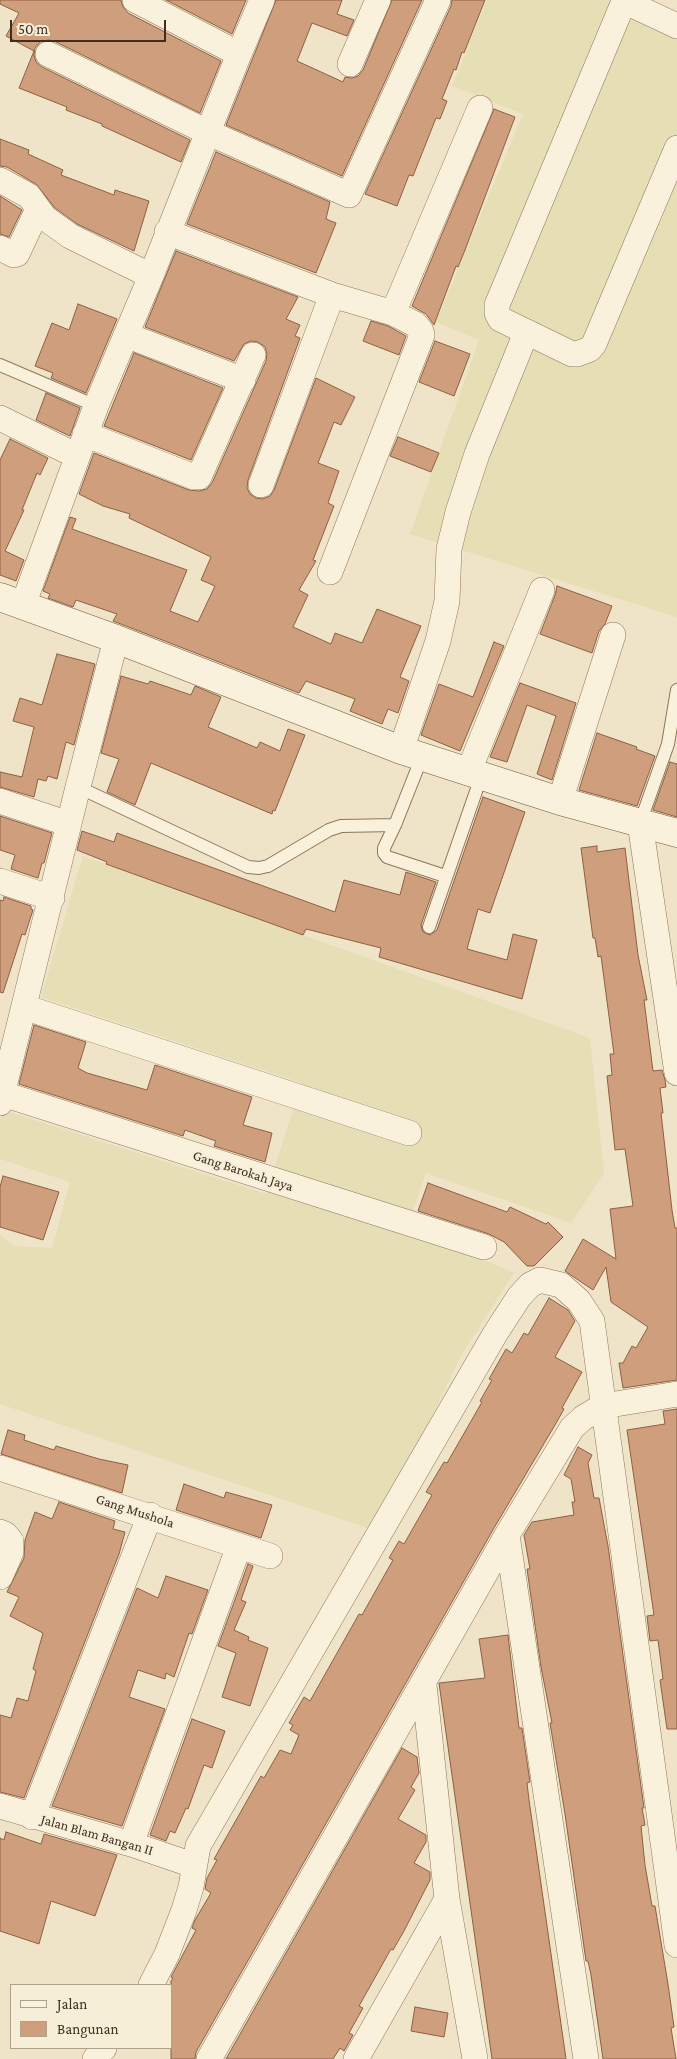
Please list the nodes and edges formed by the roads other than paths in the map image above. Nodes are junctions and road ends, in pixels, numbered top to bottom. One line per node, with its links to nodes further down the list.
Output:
1 (135, 0): 7 (street)
2 (262, 0): 7 (street)
3 (378, 0): 8 (street)
4 (438, 0): 10 (street)
5 (677, 26): 19 (street)
6 (48, 54): 10 (street)
7 (238, 54): 10 (street)
8 (350, 64)
9 (480, 108): 18 (street)
10 (208, 132): 14 (street)
11 (677, 148): 19 (street)
12 (0, 180): 13 (street)
13 (38, 209): 15 (street); 16 (street)
14 (167, 232): 16 (street); 17 (street)
15 (0, 248)
16 (151, 276): 20 (street)
17 (332, 295): 18 (street); 27 (street)
18 (393, 313): 28 (street)
19 (526, 333): 34 (street)
20 (126, 335): 23 (street); 24 (street)
21 (253, 355): 23 (street)
22 (0, 365): 24 (lane)
23 (243, 380): 26 (street)
24 (96, 406): 26 (street)
25 (0, 418): 26 (street)
26 (81, 445): 30 (street)
27 (261, 486)
28 (330, 572)
29 (542, 590): 35 (street)
30 (11, 601): 32 (street)
31 (613, 635): 38 (street)
32 (112, 656): 34 (street); 36 (street)
33 (677, 690): 39 (lane)
34 (411, 753): 35 (street); 41 (lane)
35 (475, 775): 38 (street); 43 (lane)
36 (78, 787): 40 (street); 41 (lane)
37 (0, 801): 40 (street)
38 (560, 801): 39 (street)
39 (640, 823): 42 (street); 48 (street)
40 (69, 824): 45 (street)
41 (395, 825): 43 (lane)
42 (677, 833)
43 (446, 876): 46 (lane)
44 (0, 881): 45 (street)
45 (52, 898): 47 (street)
46 (429, 927)
47 (24, 1007): 49 (street); 50 (street)
48 (677, 1073)
49 (1, 1099): 51 (street, Gang Barokah Jaya)
50 (409, 1133)
51 (484, 1247)
52 (677, 1394): 53 (street)
53 (603, 1406): 57 (street); 65 (street); 67 (street)
54 (0, 1468): 55 (street, Gang Mushola)
55 (150, 1515): 58 (street, Gang Mushola); 63 (street)
56 (0, 1532): 60 (street)
57 (507, 1535): 61 (street); 74 (street)
58 (239, 1546): 59 (street, Gang Mushola); 64 (street)
59 (270, 1556)
60 (0, 1577)
61 (424, 1685): 66 (street); 71 (street)
62 (0, 1806): 63 (street, Jalan Blam Bangan II)
63 (32, 1816): 64 (street, Jalan Blam Bangan II)
64 (130, 1844): 65 (street, Jalan Blam Bangan II)
65 (184, 1862): 68 (street)
66 (447, 1899): 72 (street); 73 (street)
67 (677, 1945)
68 (152, 1984)
69 (103, 2049): 70 (street)
70 (95, 2059)
71 (209, 2059)
72 (356, 2059)
73 (475, 2059)
74 (586, 2059)

